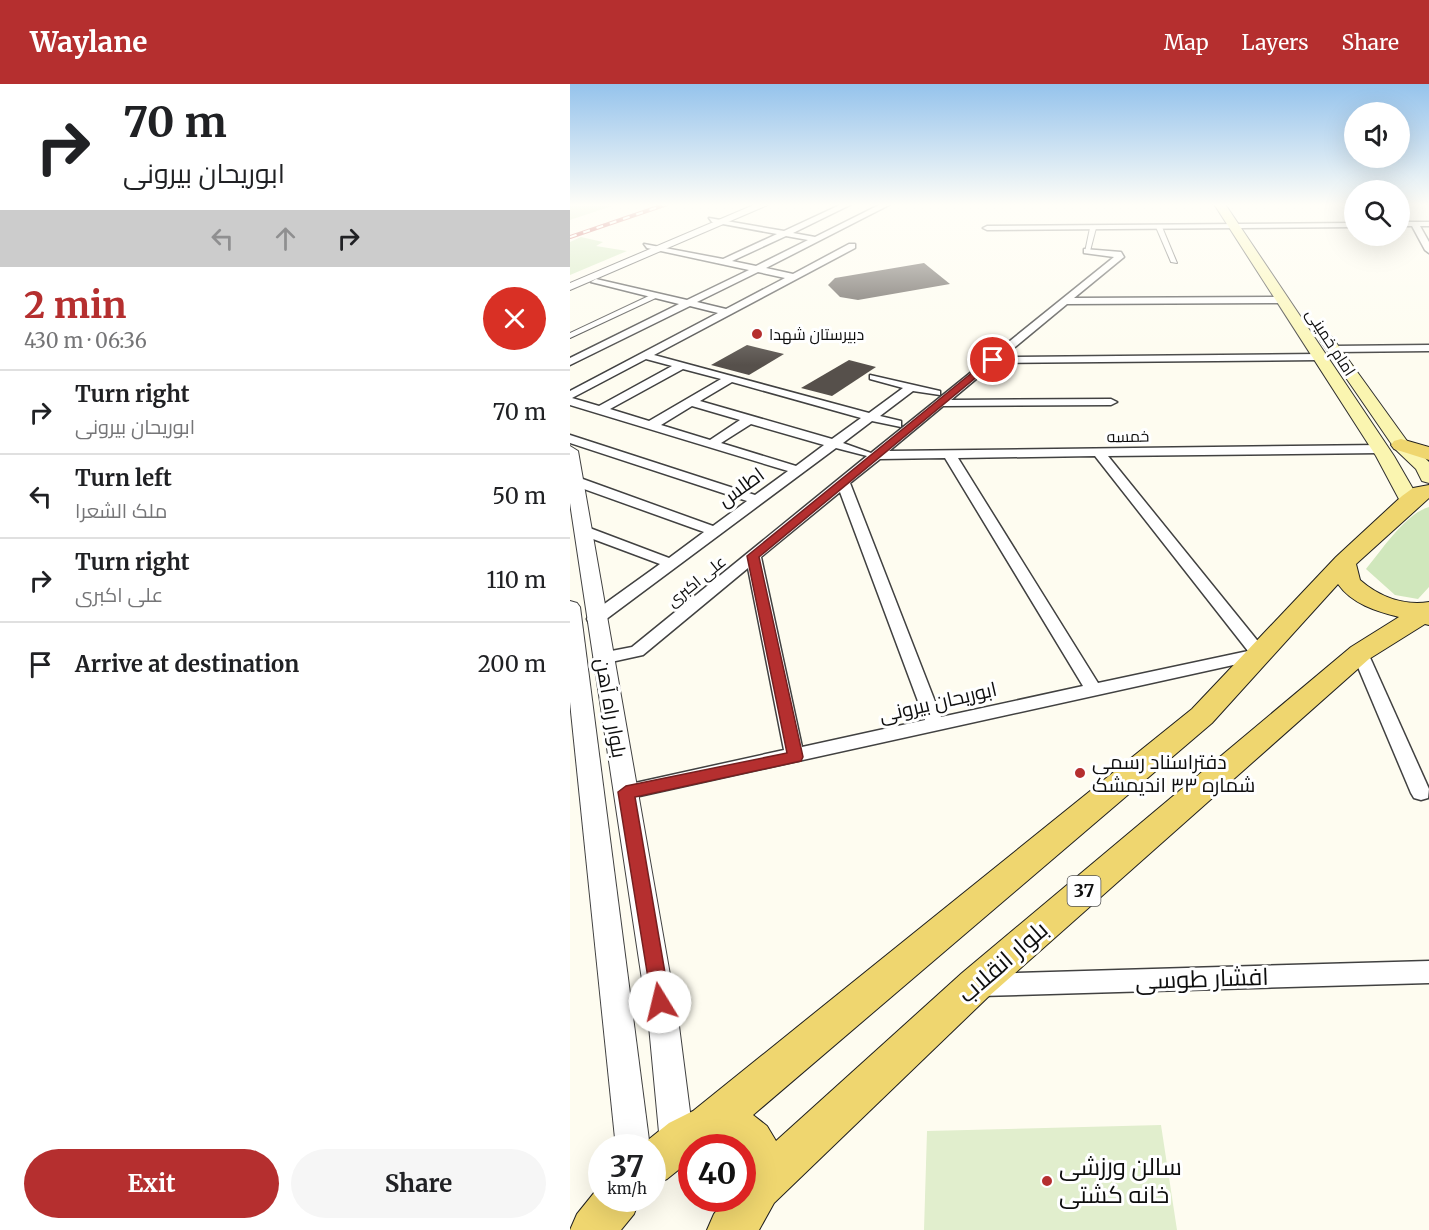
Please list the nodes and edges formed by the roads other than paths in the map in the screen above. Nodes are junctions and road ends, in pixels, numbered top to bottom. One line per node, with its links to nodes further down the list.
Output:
1 (619, 257): 15 (street)
2 (639, 257): 17 (street)
3 (701, 257): 11 (street)
4 (734, 257): 11 (street)
5 (780, 257): 13 (street)
6 (831, 257): 14 (street)
7 (1118, 257): 20 (street, علی اکبری)
8 (1173, 257): 12 (street)
9 (1258, 257): 19 (main road, امام خمینی)
10 (1265, 257): 25 (main road, امام خمینی)
11 (724, 262): 13 (street)
12 (1175, 262)
13 (756, 269): 14 (street); 21 (street)
14 (795, 277): 22 (street)
15 (570, 278)
16 (596, 282): 18 (street)
17 (570, 287)
18 (656, 296): 21 (street); 23 (street)
19 (1282, 300): 20 (street); 27 (main road, امام خمینی)
20 (1065, 301): 28 (street, علی اکبری)
21 (687, 303): 22 (street); 29 (street)
22 (727, 312): 26 (street)
23 (570, 336)
24 (1429, 348): 25 (street)
25 (1334, 349): 47 (main road, امام خمینی)
26 (644, 355): 30 (street); 34 (street)
27 (1319, 357): 28 (street); 48 (main road, امام خمینی)
28 (993, 360): 35 (street, علی اکبری)
29 (570, 362)
30 (682, 365): 32 (street); 39 (street)
31 (874, 377): 33 (street)
32 (730, 379): 37 (street); 40 (street)
33 (911, 387): 35 (street); 40 (street, اطلس)
34 (570, 395)
35 (938, 398): 38 (street); 51 (street, علی اکبری)
36 (570, 401): 39 (street)
37 (690, 402): 41 (street, خمسه); 43 (street)
38 (1111, 402)
39 (600, 410): 43 (street)
40 (870, 416): 42 (street); 45 (street, اطلس)
41 (750, 419): 45 (street, خمسه); 46 (street)
42 (897, 424)
43 (650, 426): 46 (street)
44 (570, 439): 59 (street)
45 (834, 443): 51 (street, خمسه); 54 (street, اطلس)
46 (711, 444): 54 (street)
47 (1401, 446): 53 (main road); 55 (main road, امام خمینی)
48 (1380, 449): 50 (street, خمسه); 58 (main road, امام خمینی)
49 (570, 451): 56 (street, بلوار راه آهن)
50 (1098, 453): 52 (street, خمسه); 69 (street)
51 (871, 454): 52 (street, خمسه); 57 (street, علی اکبری)
52 (949, 454): 71 (street)
53 (1429, 454)
54 (797, 471): 59 (street, اطلس)
55 (1429, 477)
56 (574, 481): 60 (street, بلوار راه آهن); 61 (street)
57 (843, 482): 62 (street, علی اکبری); 72 (street)
58 (1419, 496): 63 (main road)
59 (756, 500): 61 (street, اطلس)
60 (582, 530): 64 (street); 67 (street, بلوار راه آهن)
61 (714, 531): 64 (street, اطلس)
62 (753, 556): 70 (street, علی اکبری); 73 (street)
63 (1344, 562): 66 (main road, 37); 69 (main road)
64 (670, 563): 67 (street, اطلس)
65 (570, 607): 78 (street, بلوار راه آهن)
66 (1427, 613): 68 (main road, بلوار انقلاب / 37)
67 (595, 619): 70 (street, بلوار راه آهن)
68 (1360, 653): 75 (street); 77 (main road, بلوار انقلاب / 37)
69 (1259, 654): 71 (street, ابوریحان بیرونی); 79 (main road)
70 (602, 658): 74 (street, بلوار راه آهن)
71 (1094, 690): 72 (street, ابوریحان بیرونی)
72 (936, 726): 73 (street, ابوریحان بیرونی)
73 (795, 757): 74 (street, ابوریحان بیرونی)
74 (626, 792): 82 (street, بلوار راه آهن)
75 (1421, 793)
76 (1429, 972): 77 (street, افشار طوسی)
77 (975, 985): 84 (main road, بلوار انقلاب / 37)
78 (631, 1134)
79 (691, 1134)
80 (718, 1134): 81 (main road, 37)
81 (745, 1134)
82 (678, 1136)
83 (756, 1145): 84 (main road, 37)
84 (759, 1187): 86 (main road, 37)
85 (607, 1212): 87 (main road)
86 (734, 1228)
87 (593, 1230)

